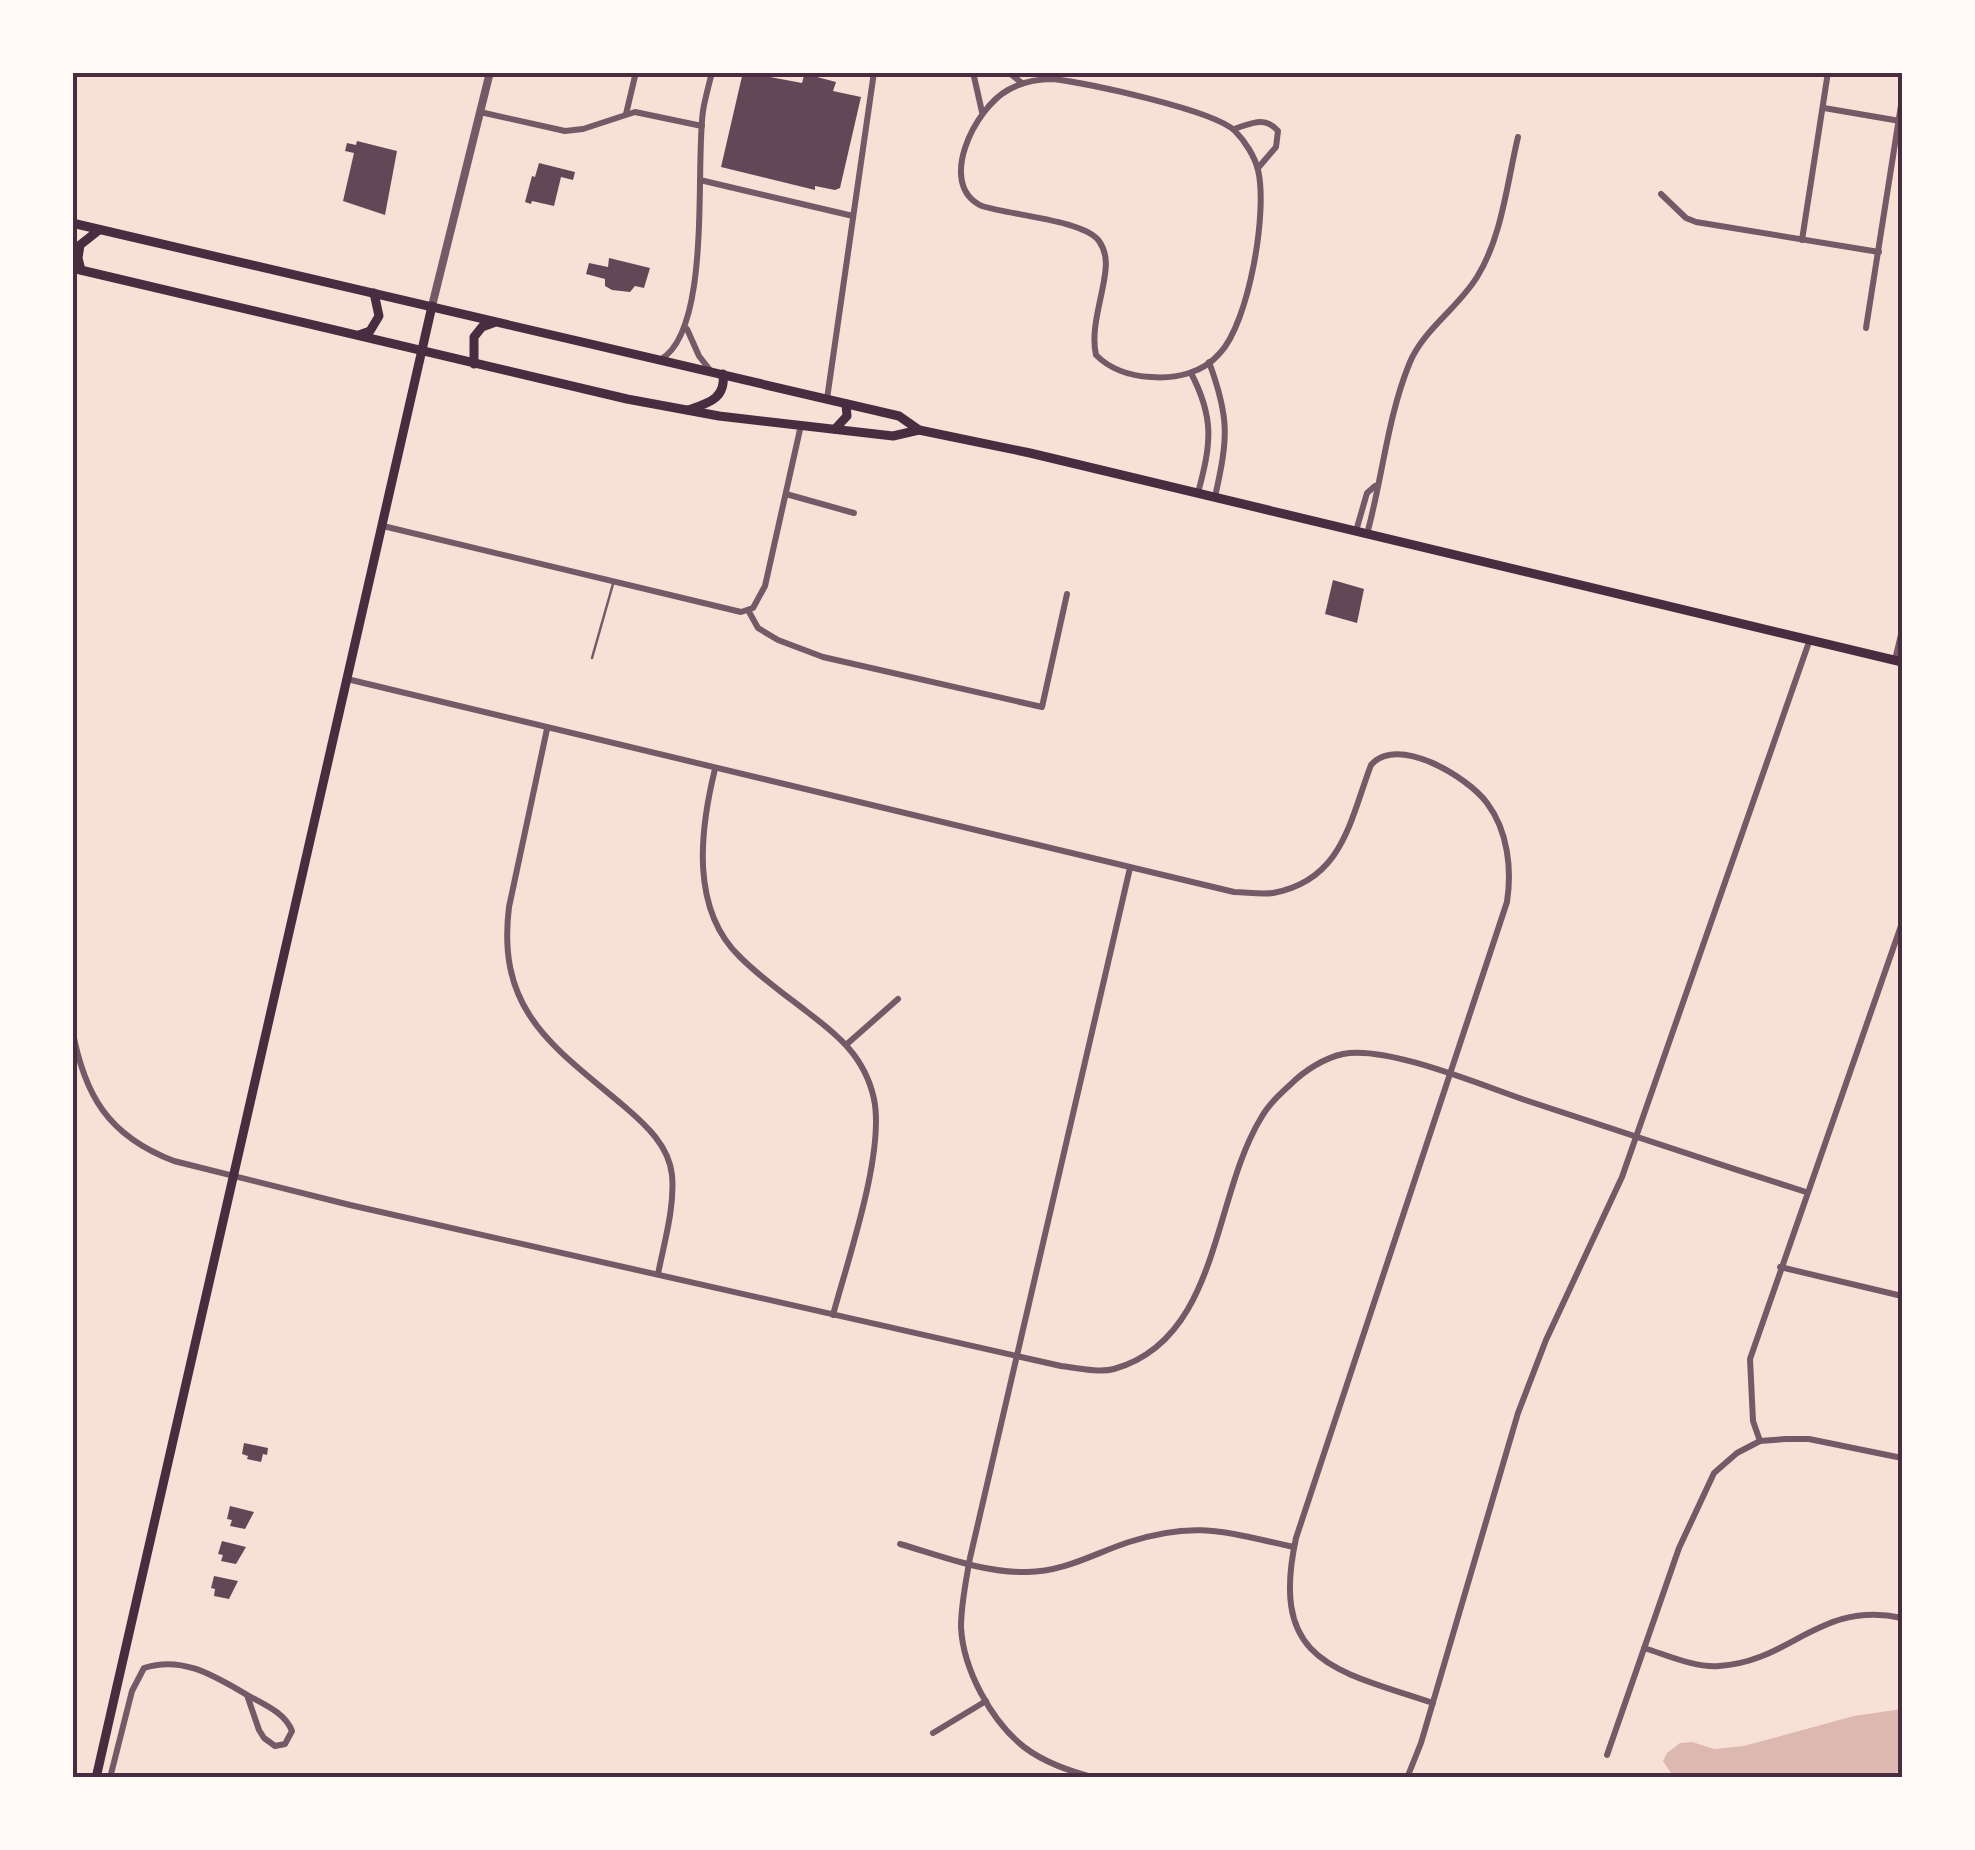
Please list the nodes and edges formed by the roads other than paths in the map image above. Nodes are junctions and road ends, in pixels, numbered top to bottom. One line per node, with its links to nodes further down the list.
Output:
1 (490, 72): 11 (street)
2 (636, 72): 13 (street)
3 (712, 72): 15 (street)
4 (973, 72): 12 (street)
5 (1008, 72): 8 (street)
6 (1828, 72): 10 (street)
7 (872, 75): 23 (street)
8 (1022, 84): 12 (street); 16 (street)
9 (1902, 99): 14 (street)
10 (1824, 108): 14 (street); 26 (street)
11 (480, 112): 13 (street); 30 (street)
12 (982, 112): 40 (street)
13 (625, 115): 15 (street)
14 (1900, 121): 19 (street)
15 (702, 126): 20 (street)
16 (1234, 129): 18 (street); 18 (street)
17 (1518, 138): 53 (street)
18 (1258, 168): 37 (street)
19 (1892, 178): 21 (street); 27 (street)
20 (700, 180): 23 (street); 32 (street)
21 (1902, 180)
22 (1661, 194): 26 (street)
23 (854, 216): 42 (street)
24 (72, 223): 25 (main road)
25 (100, 230): 28 (main road); 29 (main road)
26 (1802, 240): 27 (street)
27 (1879, 252): 33 (street)
28 (77, 269): 34 (main road)
29 (374, 293): 30 (main road); 34 (main road)
30 (432, 306): 31 (main road); 35 (main road)
31 (496, 322): 36 (main road); 38 (main road)
32 (686, 328): 36 (street); 39 (street)
33 (1866, 328)
34 (356, 336): 35 (main road)
35 (421, 352): 38 (main road); 52 (main road)
36 (659, 361): 39 (main road)
37 (1209, 362): 40 (street); 50 (street)
38 (474, 364): 44 (main road)
39 (712, 372): 41 (main road)
40 (1191, 372): 48 (street)
41 (724, 374): 42 (main road); 44 (main road)
42 (827, 399): 43 (main road)
43 (846, 404): 46 (main road); 47 (main road)
44 (686, 410): 45 (main road)
45 (801, 425): 46 (main road); 49 (street)
46 (835, 429): 47 (main road)
47 (919, 430): 48 (main road)
48 (1198, 492): 50 (main road)
49 (786, 494): 51 (street); 56 (street)
50 (1214, 496): 53 (main road)
51 (854, 512)
52 (383, 526): 54 (street); 61 (main road)
53 (1362, 532): 58 (main road)
54 (613, 582): 56 (street); 59 (lane)
55 (1066, 594): 56 (street)
56 (748, 610)
57 (1902, 635): 60 (street)
58 (1809, 642): 60 (main road); 70 (street)
59 (592, 658)
60 (1899, 661)
61 (347, 679): 62 (street); 71 (main road)
62 (548, 730): 63 (street); 74 (street)
63 (715, 769): 64 (street); 68 (street)
64 (1130, 868): 69 (street); 77 (street)
65 (1902, 924): 72 (street)
66 (898, 999): 68 (street)
67 (73, 1033): 71 (street)
68 (848, 1044): 76 (street)
69 (1451, 1076): 70 (street); 77 (street); 81 (street)
70 (1636, 1137): 72 (street); 87 (street)
71 (231, 1177): 74 (street); 90 (main road)
72 (1806, 1192): 73 (street)
73 (1780, 1267): 75 (street); 78 (street)
74 (658, 1274): 76 (street)
75 (1902, 1296)
76 (834, 1315): 77 (street)
77 (1018, 1356): 82 (street)
78 (1760, 1441): 79 (street); 84 (street)
79 (1902, 1458)
80 (900, 1544): 82 (street)
81 (1294, 1547): 82 (street); 87 (street)
82 (969, 1565): 86 (street)
83 (1902, 1618): 84 (street)
84 (1644, 1648): 89 (street)
85 (247, 1694): 85 (street); 91 (street)
86 (986, 1701): 88 (street); 92 (street)
87 (1432, 1703): 93 (street)
88 (934, 1733)
89 (1606, 1755)
90 (96, 1778)
91 (110, 1778)
92 (1095, 1778)
93 (1407, 1778)

